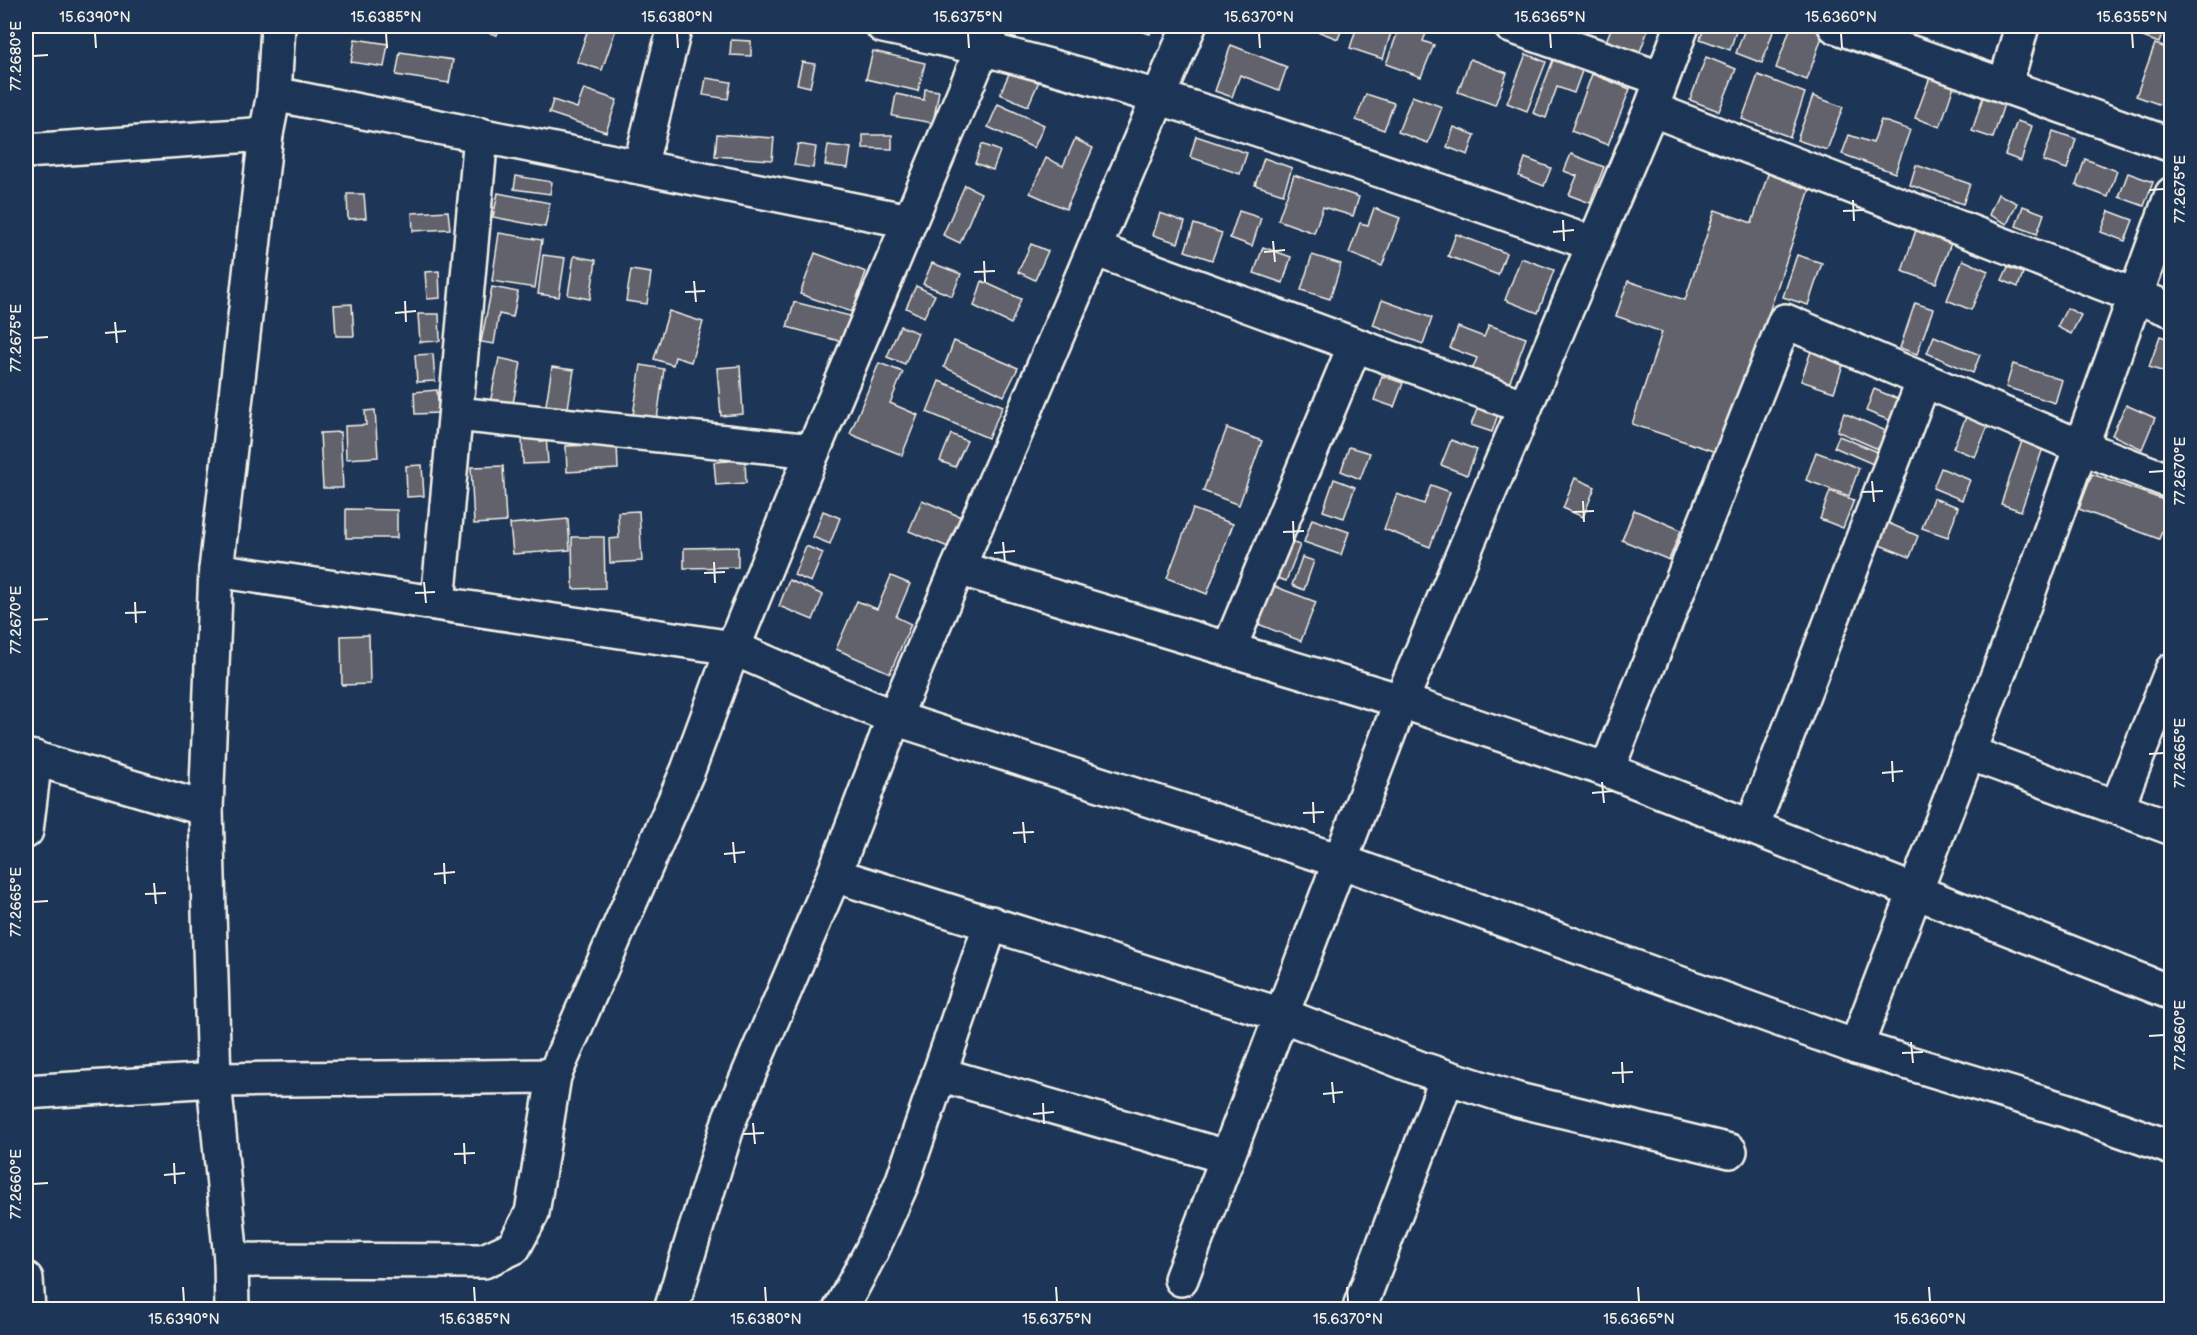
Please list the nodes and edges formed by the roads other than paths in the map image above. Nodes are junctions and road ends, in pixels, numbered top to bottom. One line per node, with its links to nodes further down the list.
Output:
1 (278, 26): 11 (street)
2 (675, 26): 18 (street)
3 (883, 26): 9 (street)
4 (1189, 26): 13 (street)
5 (1511, 26): 12 (street)
6 (1682, 26): 12 (street)
7 (1835, 26): 10 (street)
8 (2022, 26): 10 (street)
9 (988, 36): 13 (street); 20 (street)
10 (2005, 86): 16 (street)
11 (274, 94): 14 (street); 15 (street)
12 (1657, 94): 21 (street); 23 (street)
13 (1159, 96): 21 (street); 22 (street)
14 (266, 134): 17 (street); 33 (street)
15 (482, 135): 18 (street); 28 (street)
16 (2172, 145)
17 (26, 151)
18 (640, 167): 20 (street)
19 (2172, 194): 23 (street)
20 (909, 221): 30 (street)
21 (1594, 244): 27 (street)
22 (1094, 249): 25 (street); 32 (street)
23 (2135, 296): 24 (street); 29 (street)
24 (2172, 310)
25 (1354, 345): 27 (street); 36 (street)
26 (1924, 381): 29 (street); 42 (street); 45 (street)
27 (1525, 407): 38 (street)
28 (456, 414): 30 (street); 34 (street)
29 (2081, 447): 31 (street); 40 (street)
30 (813, 452): 35 (street)
31 (2172, 482)
32 (958, 568): 36 (street); 39 (street)
33 (216, 570): 34 (street); 44 (street)
34 (438, 603): 35 (street)
35 (733, 648): 39 (street); 56 (street)
36 (1229, 649): 38 (street)
37 (2172, 670): 43 (street)
38 (1401, 701): 42 (street); 48 (street)
39 (894, 718): 48 (street); 49 (street)
40 (1969, 753): 43 (street); 50 (street)
41 (30, 757): 44 (street); 47 (street)
42 (1607, 770): 45 (street)
43 (2117, 807): 46 (street)
44 (206, 809): 58 (street)
45 (1752, 827): 50 (street)
46 (2172, 828)
47 (26, 831)
48 (1340, 861): 53 (street); 54 (street)
49 (834, 875): 51 (street); 69 (street)
50 (1916, 890): 52 (street); 54 (street)
51 (991, 923): 53 (street); 55 (street)
52 (2172, 993)
53 (1282, 1015): 57 (street); 62 (street)
54 (1856, 1047): 60 (street)
55 (939, 1074): 62 (street); 70 (street)
56 (554, 1076): 58 (street); 63 (street)
57 (1447, 1078): 61 (street); 66 (street)
58 (214, 1080): 59 (street); 63 (street)
59 (26, 1092)
60 (2172, 1148)
61 (1730, 1151)
62 (1227, 1157): 65 (street)
63 (231, 1260): 68 (street)
64 (26, 1279): 67 (street)
65 (1181, 1279)
66 (1361, 1304)
67 (28, 1310)
68 (232, 1310)
69 (671, 1310)
70 (840, 1310)

